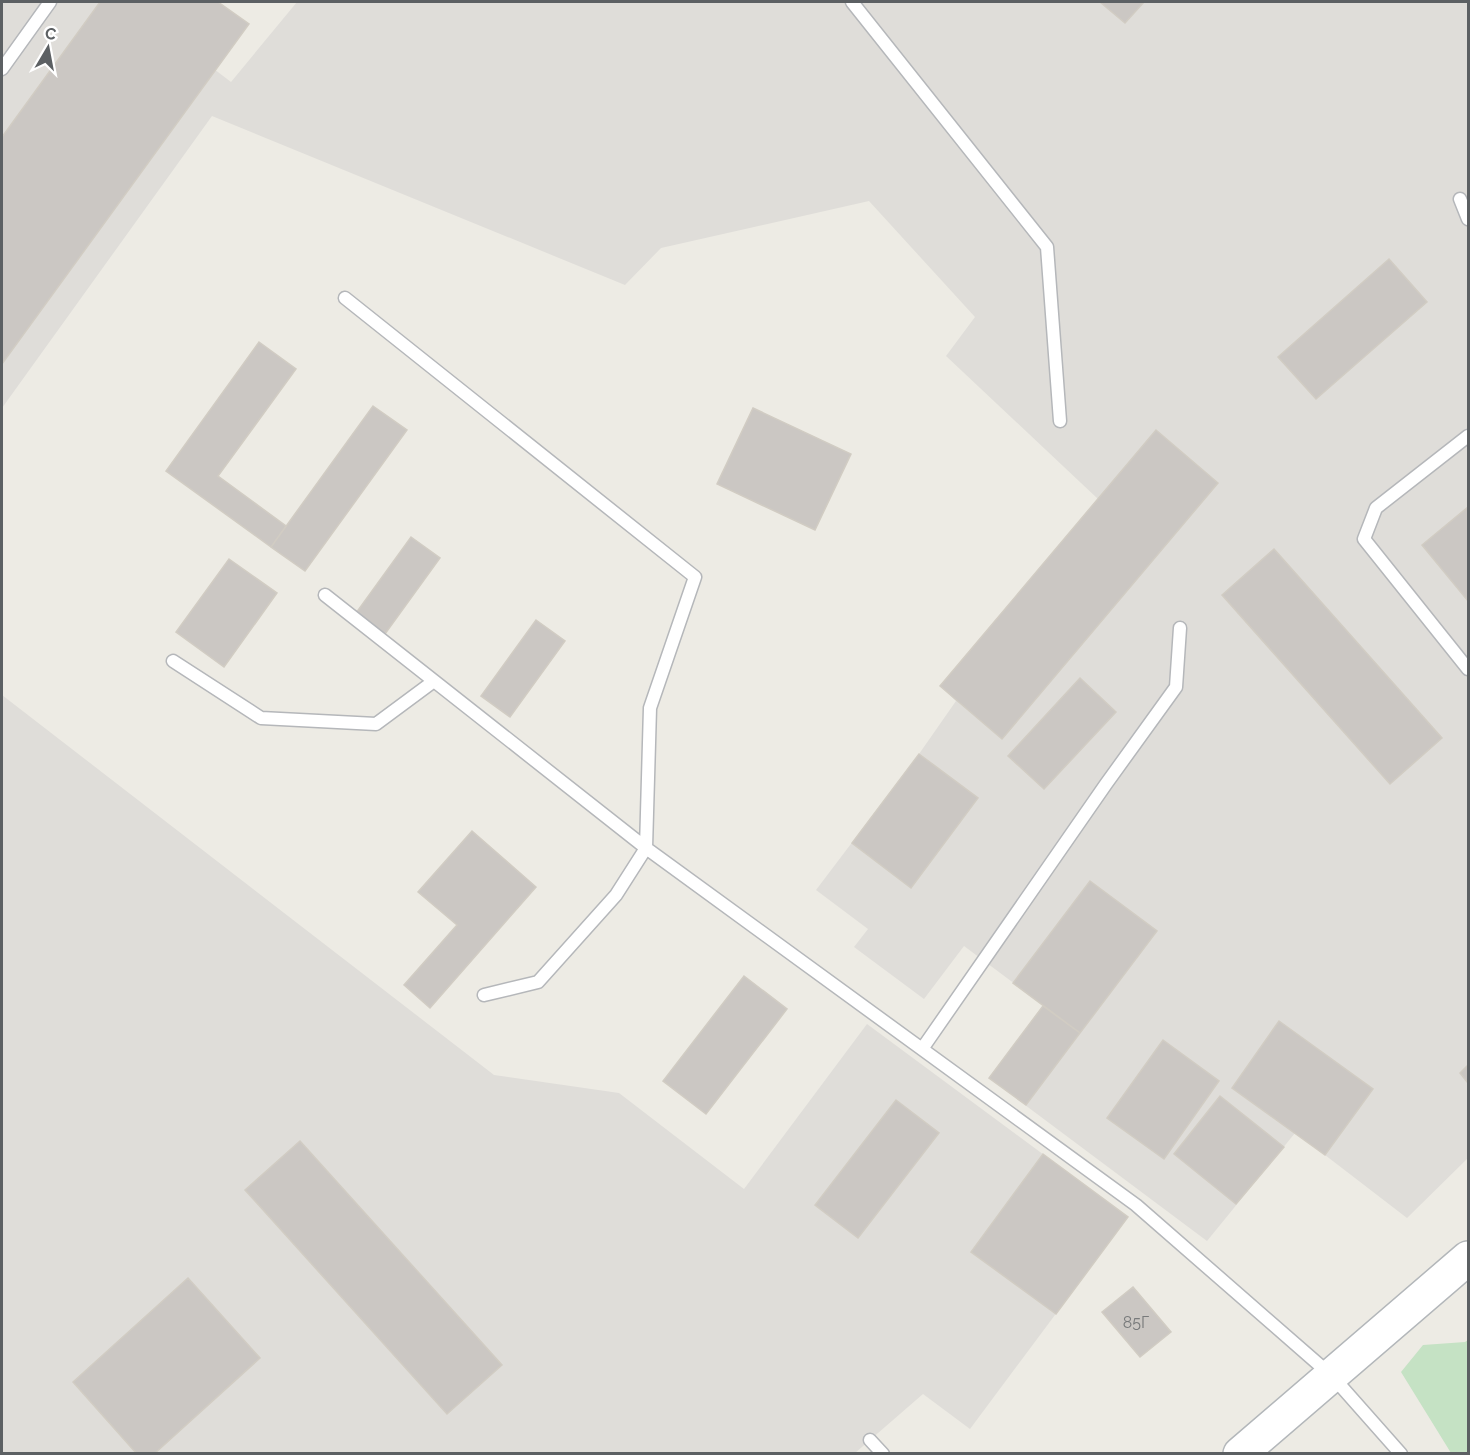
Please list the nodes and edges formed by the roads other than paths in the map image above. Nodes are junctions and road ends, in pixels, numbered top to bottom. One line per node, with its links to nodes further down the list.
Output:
1 (50, 2): 3 (lane)
2 (852, 2): 7 (lane)
3 (2, 69)
4 (1460, 199): 5 (lane)
5 (1468, 219)
6 (345, 297): 14 (lane)
7 (1060, 421)
8 (1468, 436): 12 (lane)
9 (325, 595): 13 (lane)
10 (1180, 628): 16 (lane)
11 (173, 661): 13 (lane)
12 (1468, 669)
13 (434, 681): 14 (lane)
14 (646, 848): 15 (lane); 16 (lane)
15 (484, 995)
16 (922, 1049): 18 (lane)
17 (1468, 1258): 18 (main road)
18 (1332, 1376): 21 (main road); 22 (lane)
19 (870, 1440): 20 (lane)
20 (883, 1454)
21 (1240, 1454)
22 (1401, 1454)

